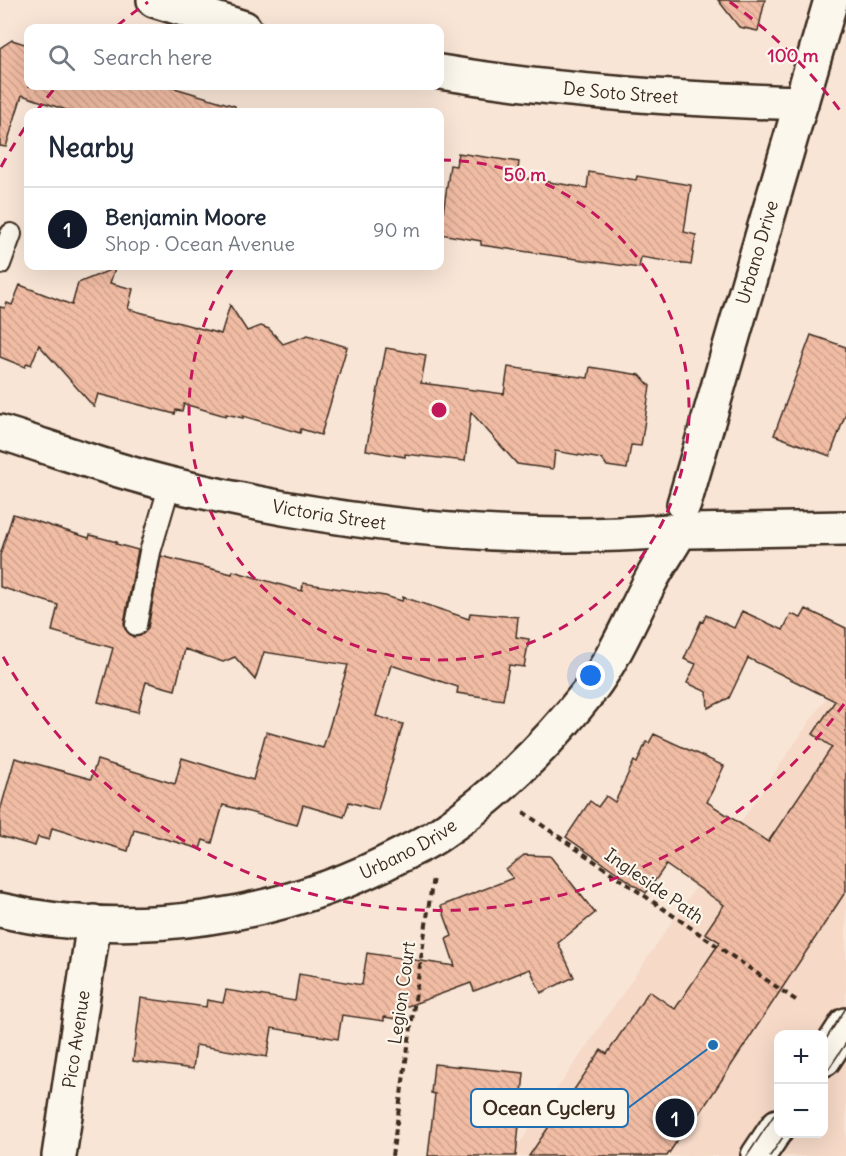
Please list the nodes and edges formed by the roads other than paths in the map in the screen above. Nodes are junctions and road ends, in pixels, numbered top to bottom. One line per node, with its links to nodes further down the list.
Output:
1 (154, 0): 3 (street)
2 (831, 0): 5 (street, Urbano Drive)
3 (231, 24)
4 (444, 73): 5 (street, De Soto Street)
5 (801, 103): 10 (street, Urbano Drive)
6 (11, 234): 7 (lane)
7 (0, 264)
8 (0, 432): 9 (street, Victoria Street)
9 (170, 483): 10 (street, Victoria Street); 12 (lane)
10 (680, 525): 11 (street, Victoria Street); 14 (street, Urbano Drive)
11 (846, 528)
12 (136, 625)
13 (0, 910): 14 (street, Urbano Drive)
14 (94, 922): 18 (street, Pico Avenue)
15 (846, 1025): 16 (street)
16 (828, 1053)
17 (774, 1132): 19 (street)
18 (59, 1156)
19 (759, 1156)

